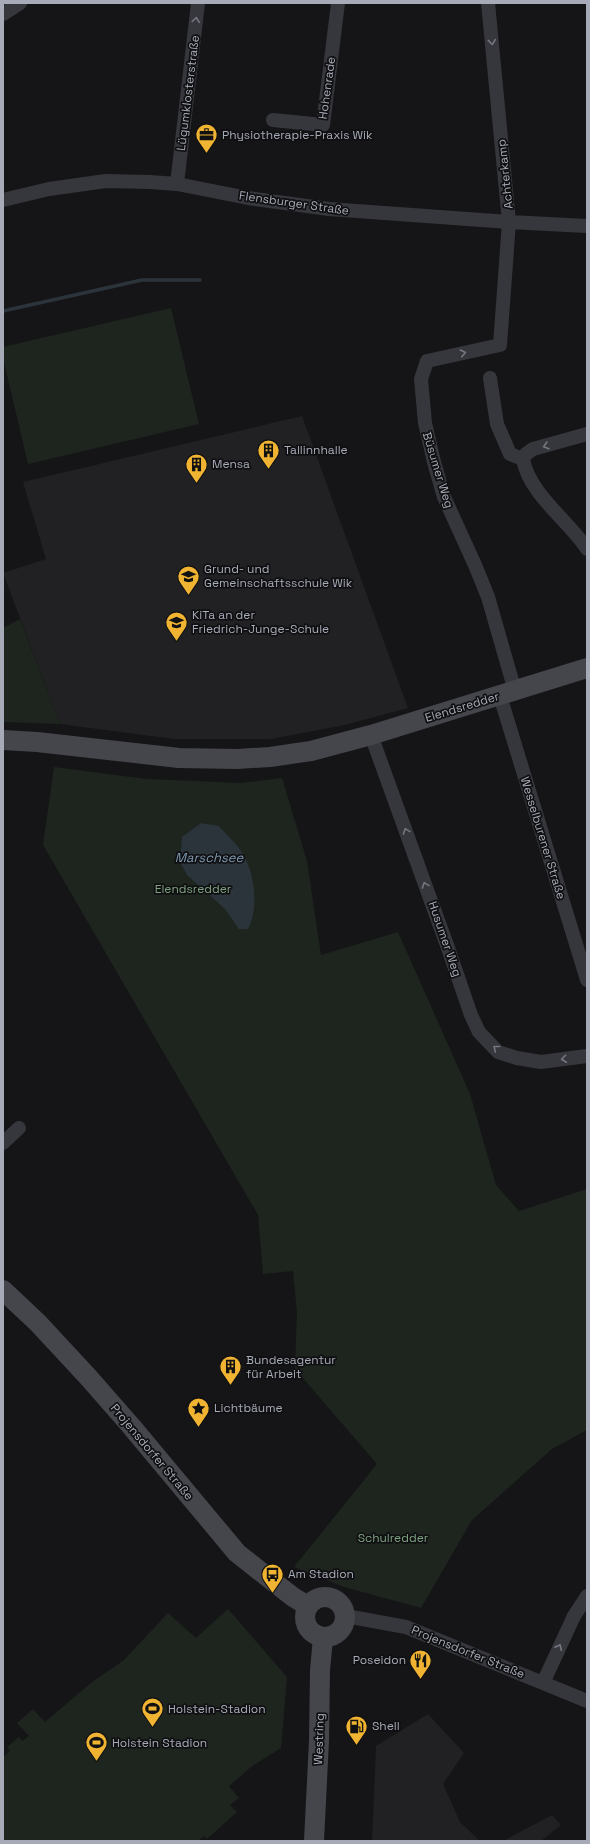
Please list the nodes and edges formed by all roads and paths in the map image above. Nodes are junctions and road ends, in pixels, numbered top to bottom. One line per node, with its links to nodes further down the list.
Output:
1 (20, 3): 5 (street)
2 (198, 3): 7 (street, Lügumklosterstraße, one-way to 2)
3 (338, 3): 6 (street, Hohenrade)
4 (488, 3): 9 (street, Achterkamp, one-way to 9)
5 (3, 14)
6 (273, 120)
7 (177, 184): 8 (street, Flensburger Straße); 9 (street, Flensburger Straße)
8 (3, 200)
9 (509, 222): 10 (street, Flensburger Straße); 11 (street, Achterkamp)
10 (587, 226)
11 (500, 345): 17 (street, Büsumer Weg, one-way to 11)
12 (490, 378): 14 (street)
13 (587, 434): 14 (street, one-way to 14)
14 (523, 459): 15 (street)
15 (587, 549)
16 (587, 668): 17 (street, Elendsredder)
17 (507, 693): 18 (street, Elendsredder); 20 (street, Wesselburener Straße)
18 (371, 735): 19 (street, Elendsredder); 21 (street, Husumer Weg, one-way to 18)
19 (3, 740)
20 (587, 980)
21 (587, 1056)
22 (19, 1128): 23 (street)
23 (3, 1144)
24 (3, 1290): 26 (street, Projensdorfer Straße)
25 (587, 1596): 29 (street, one-way to 25)
26 (308, 1606): 27 (street); 28 (street)
27 (346, 1616): 28 (street); 29 (street, Projensdorfer Straße)
28 (323, 1638): 31 (street, Westring)
29 (543, 1683): 30 (street, Projensdorfer Straße)
30 (587, 1701)
31 (314, 1841)

